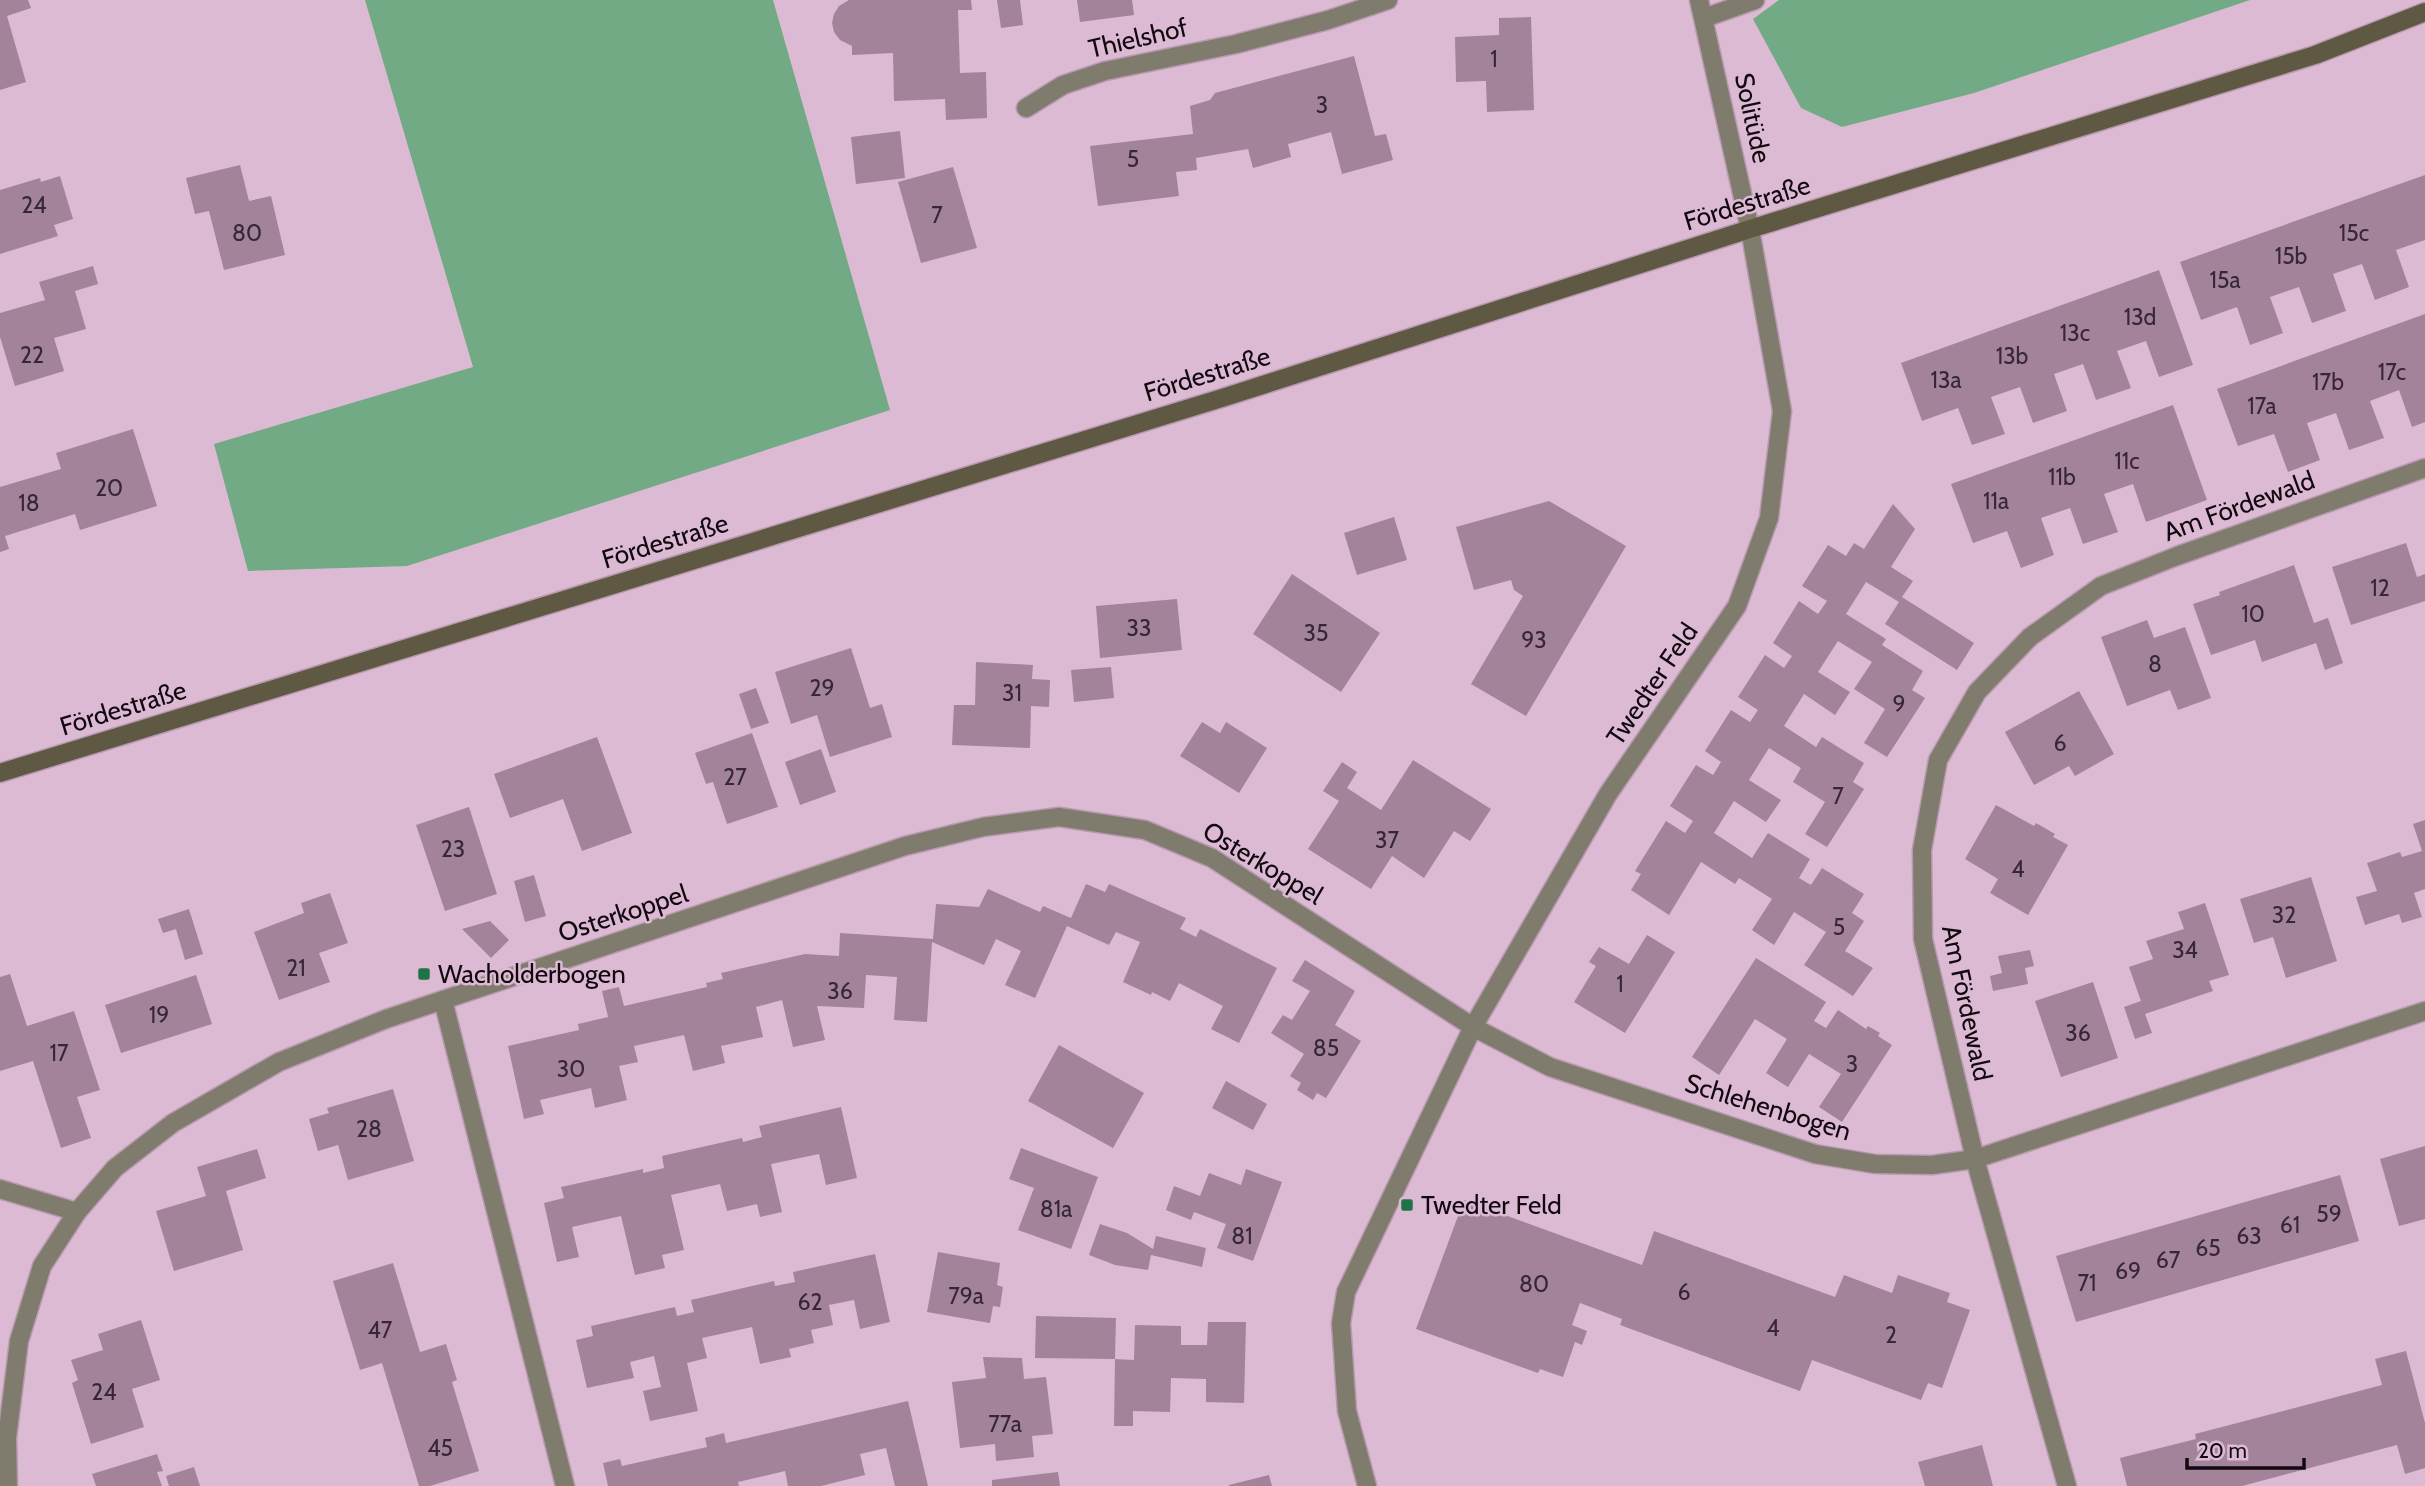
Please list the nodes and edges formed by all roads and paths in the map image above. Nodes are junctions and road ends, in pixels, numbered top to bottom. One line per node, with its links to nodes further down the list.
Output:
1 (1388, 0): 5 (street, Thielshof)
2 (1755, 0): 3 (street, Solitüde)
3 (1702, 9): 6 (street, Solitüde)
4 (2425, 12): 6 (main road, Fördestraße)
5 (1026, 108)
6 (1750, 229): 8 (main road, Fördestraße); 11 (street, Twedter Feld)
7 (2425, 468): 12 (street, Am Fördewald)
8 (0, 773)
9 (443, 1000): 11 (street, Osterkoppel); 14 (street, Osterkoppel); 16 (street)
10 (2425, 1011): 12 (street)
11 (1473, 1027): 12 (street, Schlehenbogen); 17 (street, Twedter Feld)
12 (1975, 1159): 18 (street)
13 (0, 1189): 14 (street)
14 (77, 1212): 15 (street, Osterkoppel)
15 (8, 1486)
16 (565, 1486)
17 (1367, 1486)
18 (2067, 1486)

